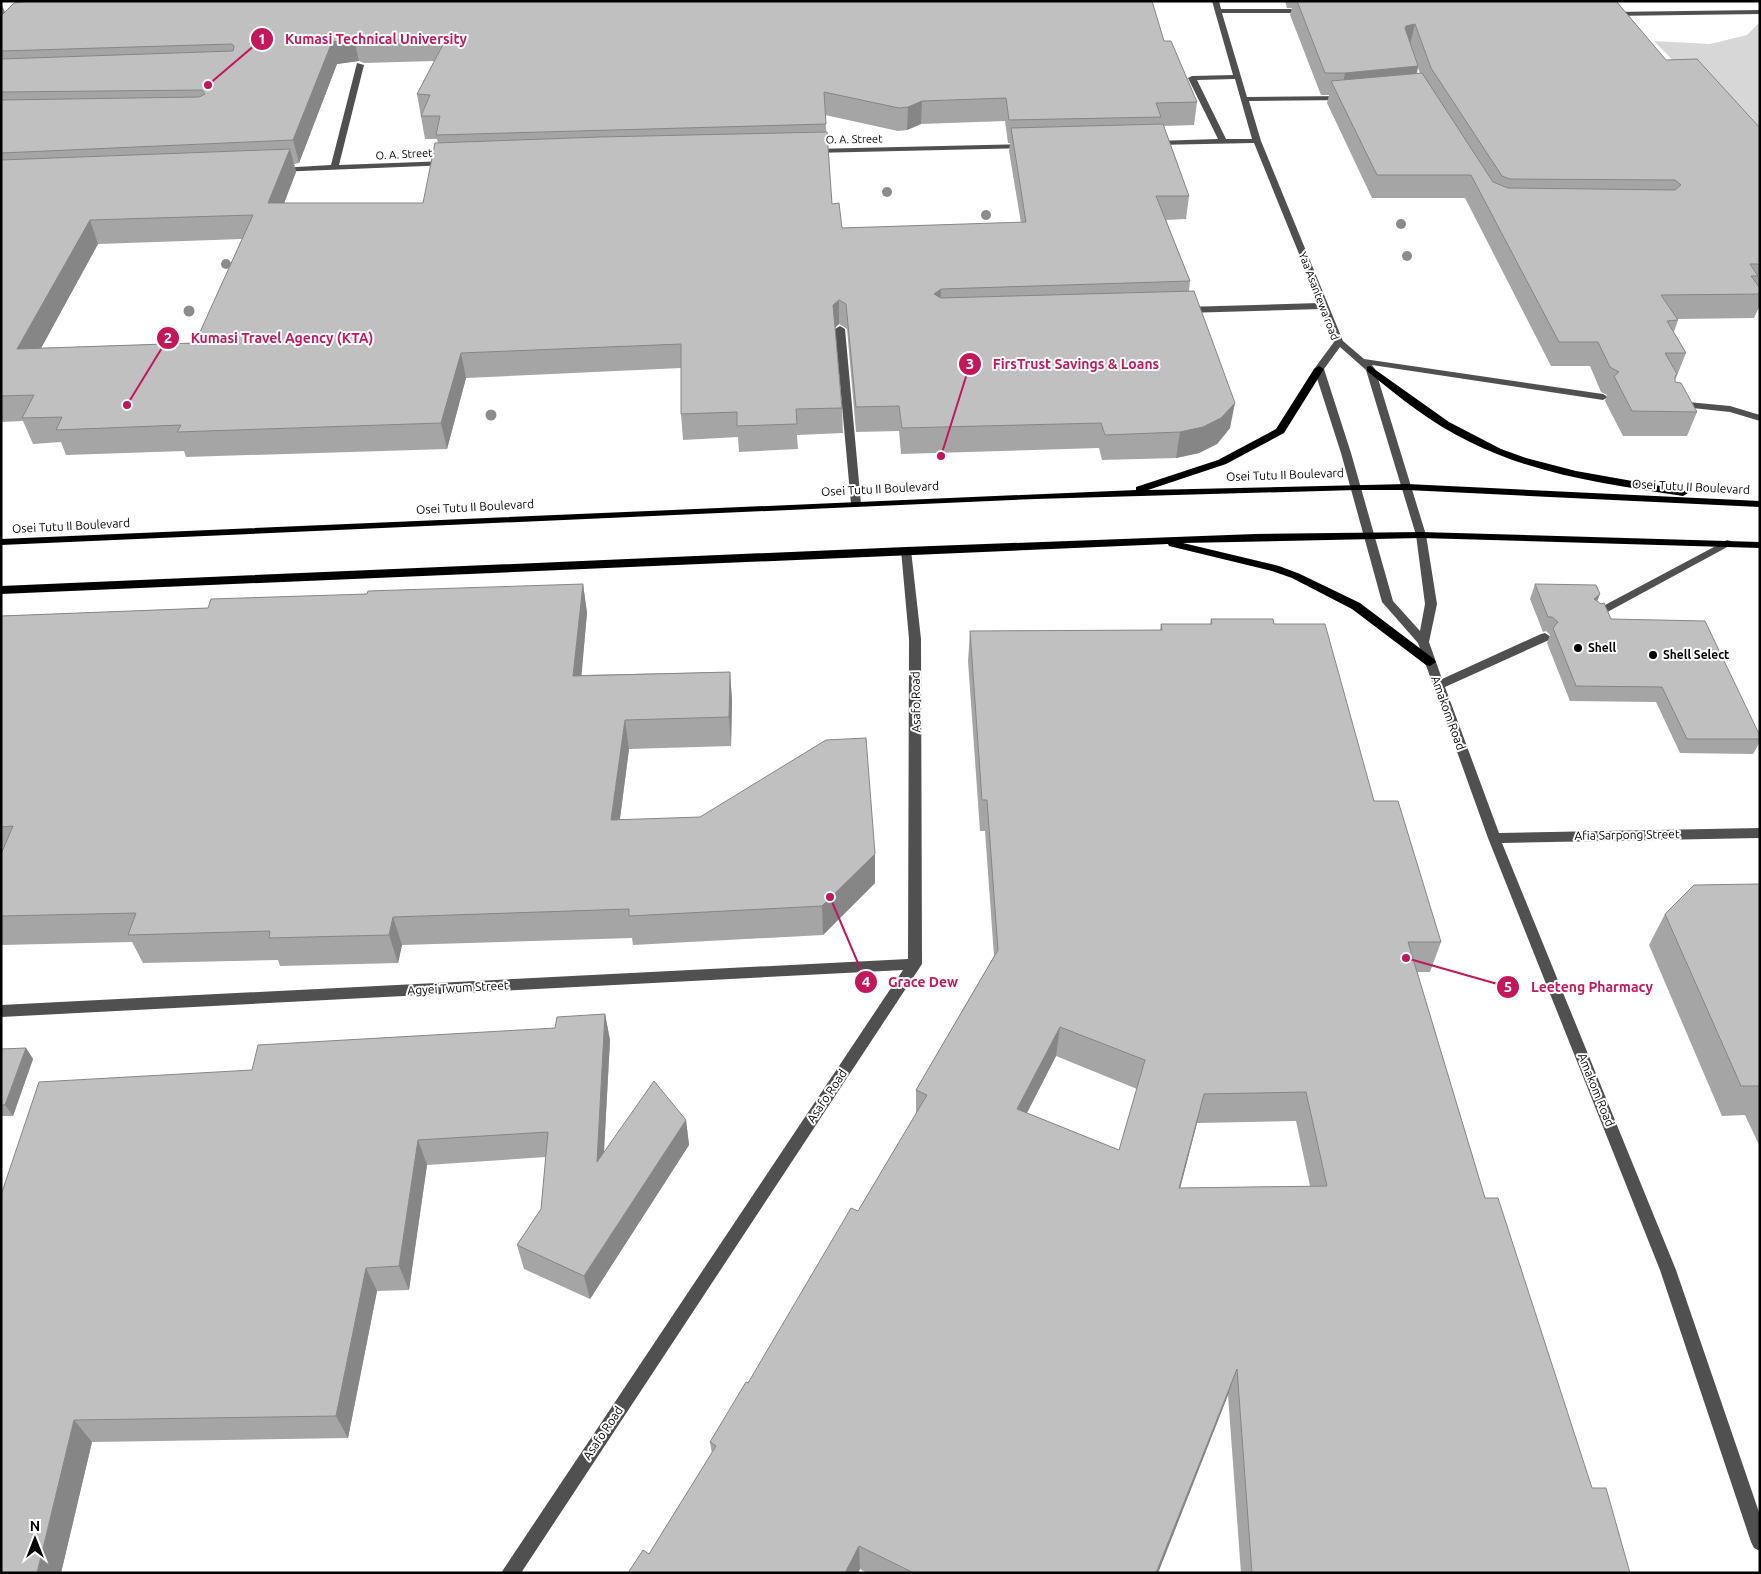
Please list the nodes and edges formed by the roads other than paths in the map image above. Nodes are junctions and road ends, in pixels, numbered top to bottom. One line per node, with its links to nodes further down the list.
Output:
1 (1215, 1): 2 (street, Yaa Asantewa road)
2 (1218, 11): 3 (street); 7 (street, Yaa Asantewa road)
3 (1314, 11)
4 (1760, 12): 5 (street)
5 (1597, 14)
6 (360, 65): 16 (street)
7 (1238, 77): 9 (street, Yaa Asantewa road); 11 (street)
8 (1351, 98): 9 (street)
9 (1244, 99): 10 (street, Yaa Asantewa road)
10 (1257, 141): 11 (street); 18 (street, Yaa Asantewa road)
11 (1223, 142): 12 (street)
12 (1144, 144)
13 (1036, 146): 14 (street, O. A. Street)
14 (800, 152)
15 (454, 163): 16 (street, O. A. Street)
16 (334, 168): 17 (street, O. A. Street)
17 (275, 170)
18 (1325, 306): 19 (street); 21 (street, Yaa Asantewa road)
19 (1177, 311)
20 (840, 329): 32 (street)
21 (1339, 342): 22 (street); 23 (street, Yaa Asantewa road)
22 (1361, 361): 24 (street); 25 (street)
23 (1319, 369): 28 (street); 30 (main road)
24 (1370, 369): 29 (street); 31 (main road)
25 (1603, 396)
26 (1670, 403): 27 (street)
27 (1760, 418)
28 (1356, 487): 29 (main road, Osei Tutu II Boulevard); 30 (main road, Osei Tutu II Boulevard); 34 (street)
29 (1407, 487): 31 (main road, Osei Tutu II Boulevard); 35 (street)
30 (1126, 493): 32 (main road, Osei Tutu II Boulevard)
31 (1744, 503): 33 (main road, Osei Tutu II Boulevard)
32 (856, 504): 37 (main road, Osei Tutu II Boulevard)
33 (1760, 504)
34 (1370, 535): 35 (main road); 36 (main road); 44 (street, Amakom Road)
35 (1421, 535): 38 (main road); 44 (street)
36 (1156, 540): 40 (main road); 45 (main road)
37 (1, 542)
38 (1727, 543): 39 (main road); 42 (street)
39 (1760, 545)
40 (906, 550): 41 (main road); 49 (street, Asafo Road)
41 (1, 590)
42 (1596, 613)
43 (1545, 637): 46 (street)
44 (1423, 642): 45 (street, Amakom Road)
45 (1430, 662): 46 (street, Amakom Road)
46 (1438, 686): 48 (street, Amakom Road)
47 (1760, 832): 48 (street, Afia Sarpong Street)
48 (1494, 838): 51 (street, Amakom Road)
49 (915, 964): 50 (street, Agyei Twum Street); 52 (street, Asafo Road)
50 (1, 1011)
51 (1759, 1536)
52 (510, 1573)

